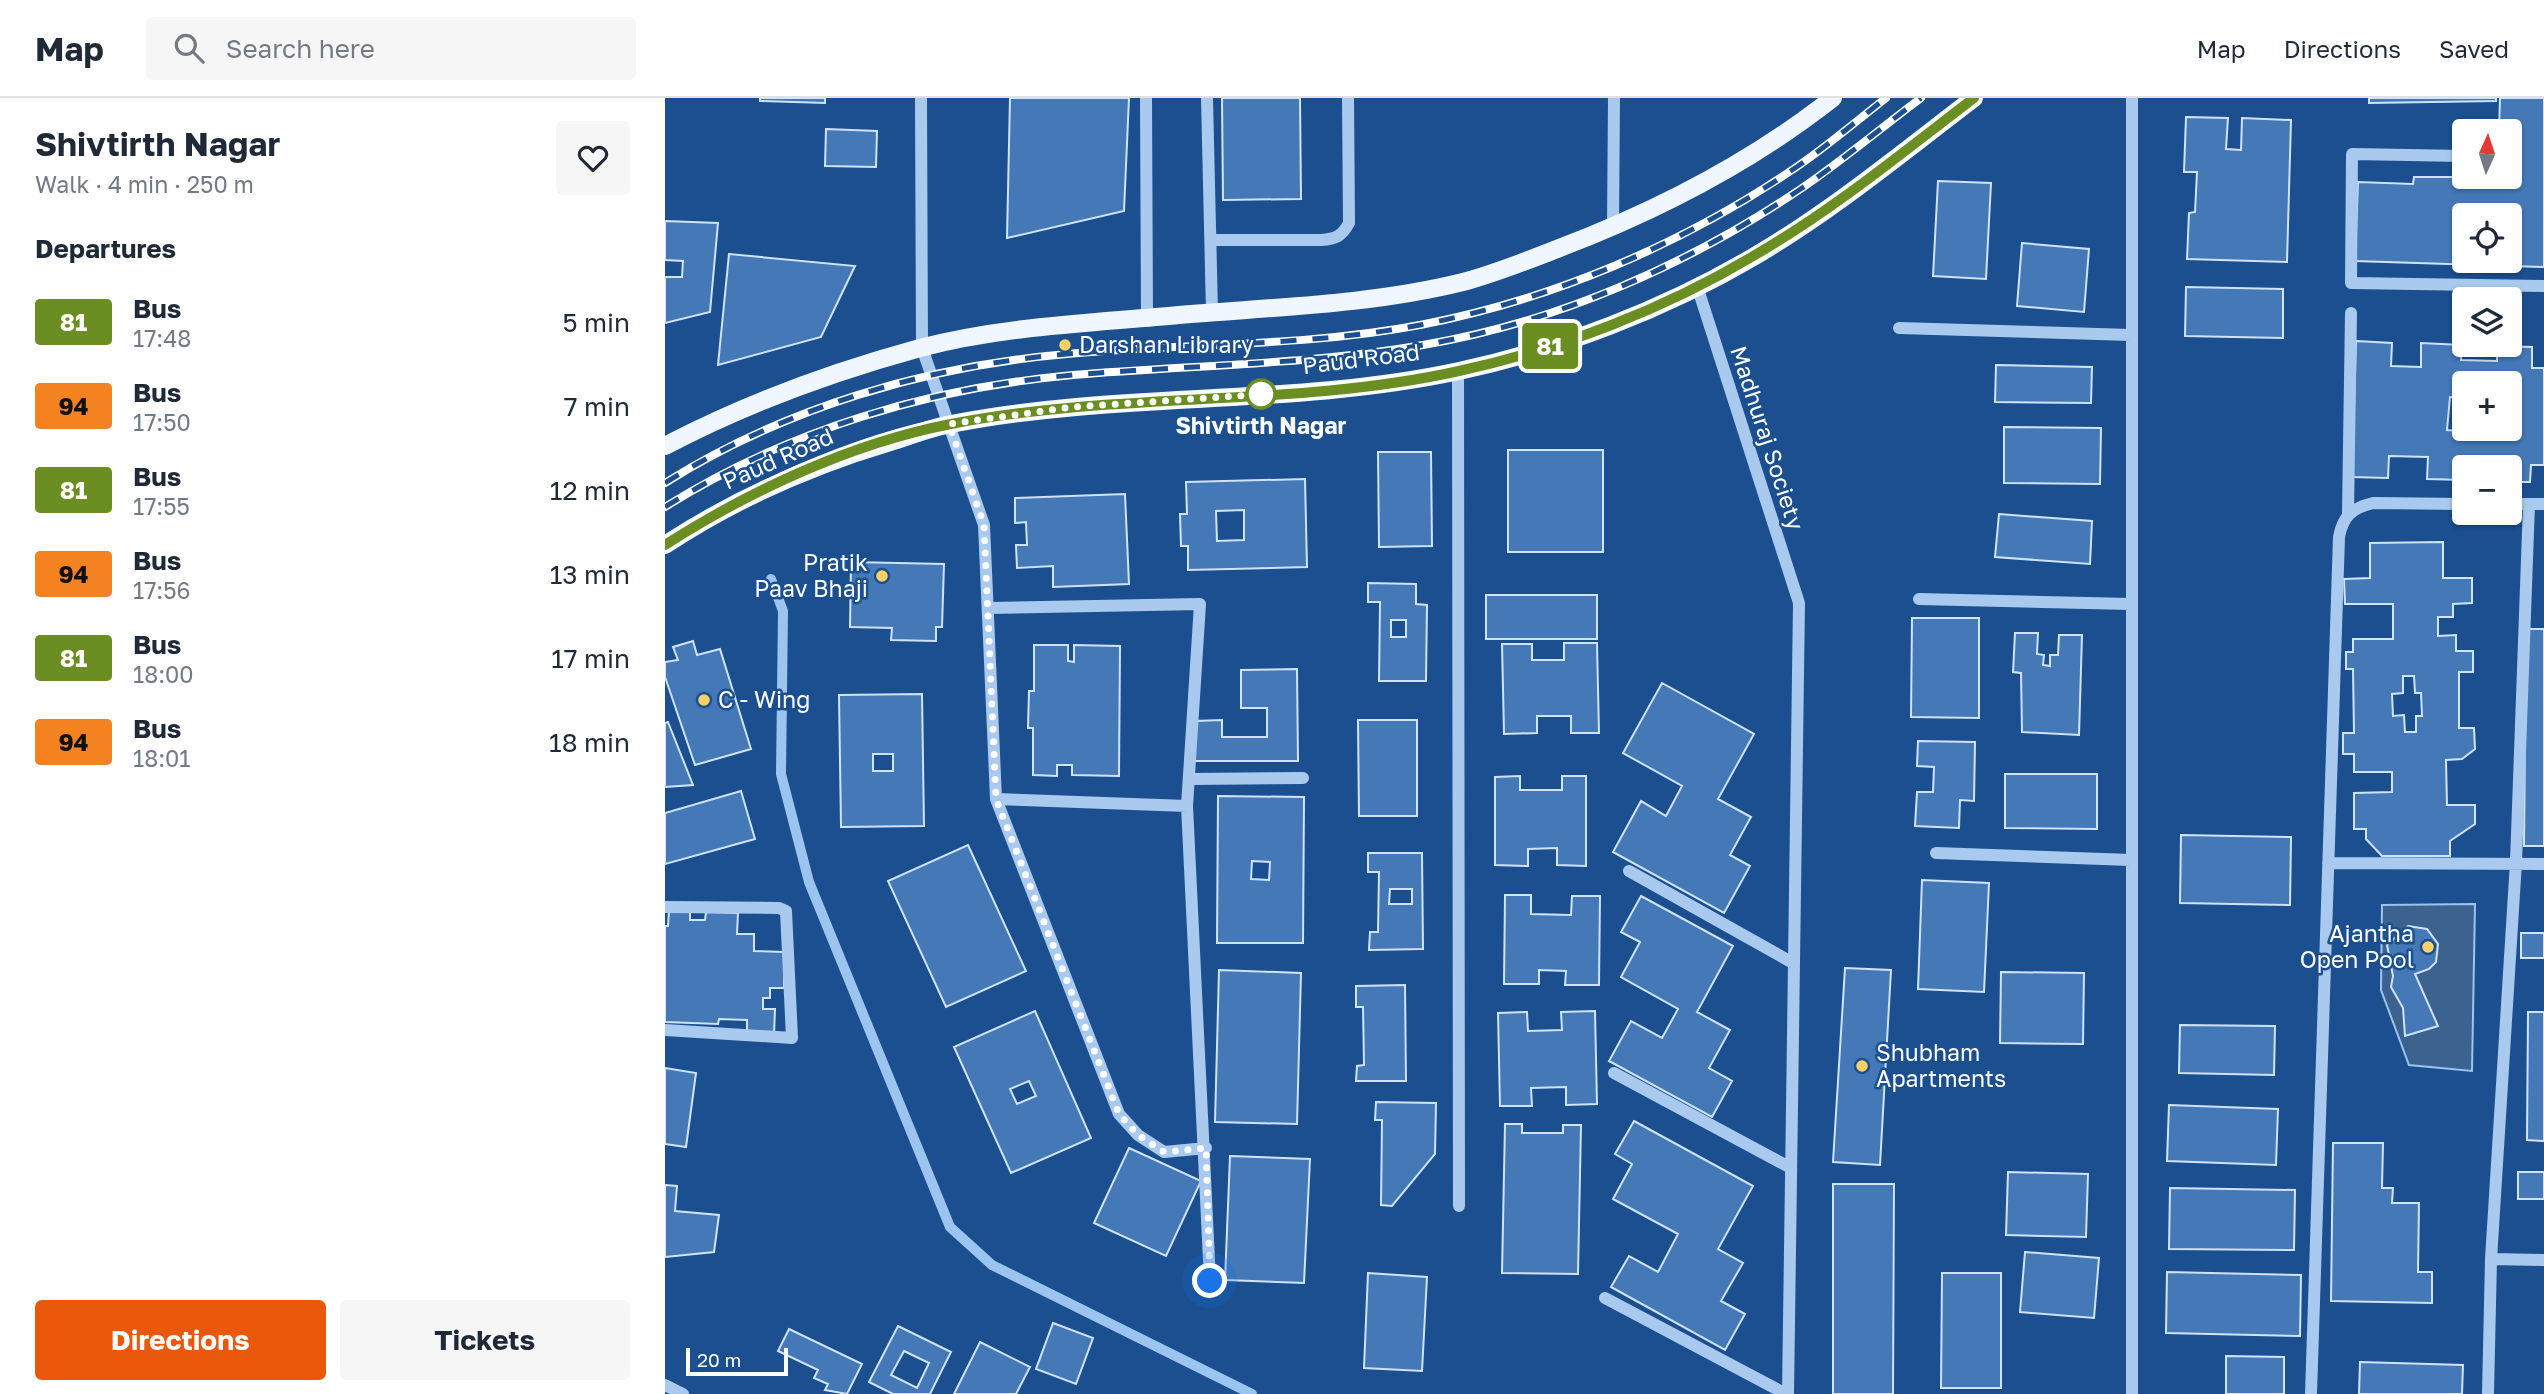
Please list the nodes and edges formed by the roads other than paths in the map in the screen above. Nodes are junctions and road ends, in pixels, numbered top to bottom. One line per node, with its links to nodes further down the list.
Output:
1 (921, 98): 19 (street)
2 (1146, 98): 16 (street)
3 (1207, 98): 11 (street)
4 (1348, 98): 11 (street)
5 (1614, 98): 10 (street)
6 (1833, 98): 10 (main road)
7 (1974, 98): 12 (main road, Paud Road)
8 (2132, 98): 18 (street)
9 (2452, 156): 13 (street)
10 (1613, 228): 14 (main road)
11 (1211, 240): 14 (street)
12 (1697, 286): 20 (main road, Paud Road); 43 (street, Madhuraj Society)
13 (2544, 286)
14 (1212, 313): 16 (main road)
15 (2351, 313): 27 (street)
16 (1147, 318): 19 (main road)
17 (1899, 328): 18 (street)
18 (2131, 335): 30 (street)
19 (922, 348): 21 (street); 22 (main road)
20 (1458, 371): 21 (main road, Paud Road); 48 (street)
21 (949, 424): 28 (main road, Paud Road); 31 (street)
22 (665, 446)
23 (2452, 504): 27 (street)
24 (2522, 504): 25 (street)
25 (2529, 504): 26 (street); 38 (street)
26 (2544, 504)
27 (2349, 513): 39 (street)
28 (665, 545)
29 (1919, 599): 30 (street)
30 (2131, 604): 37 (street)
31 (988, 608): 33 (street); 34 (street)
32 (1303, 778): 33 (street)
33 (1189, 779): 35 (street)
34 (996, 799): 35 (street); 46 (street)
35 (1187, 806): 46 (street)
36 (1936, 853): 37 (street)
37 (2131, 860): 56 (street)
38 (2516, 862): 39 (street); 40 (street); 49 (street)
39 (2328, 863): 57 (street)
40 (2544, 864)
41 (1629, 871): 43 (street)
42 (665, 907): 44 (street)
43 (1793, 963): 47 (street, Madhuraj Society)
44 (665, 1030)
45 (1615, 1073): 47 (street)
46 (1206, 1148): 51 (street)
47 (1791, 1168): 55 (street, Madhuraj Society)
48 (1459, 1206)
49 (2491, 1259): 50 (street); 58 (street)
50 (2544, 1260)
51 (1210, 1281)
52 (1605, 1298): 55 (street)
53 (665, 1385): 54 (street)
54 (683, 1394)
55 (1787, 1394)
56 (2132, 1394)
57 (2311, 1394)
58 (2488, 1394)

